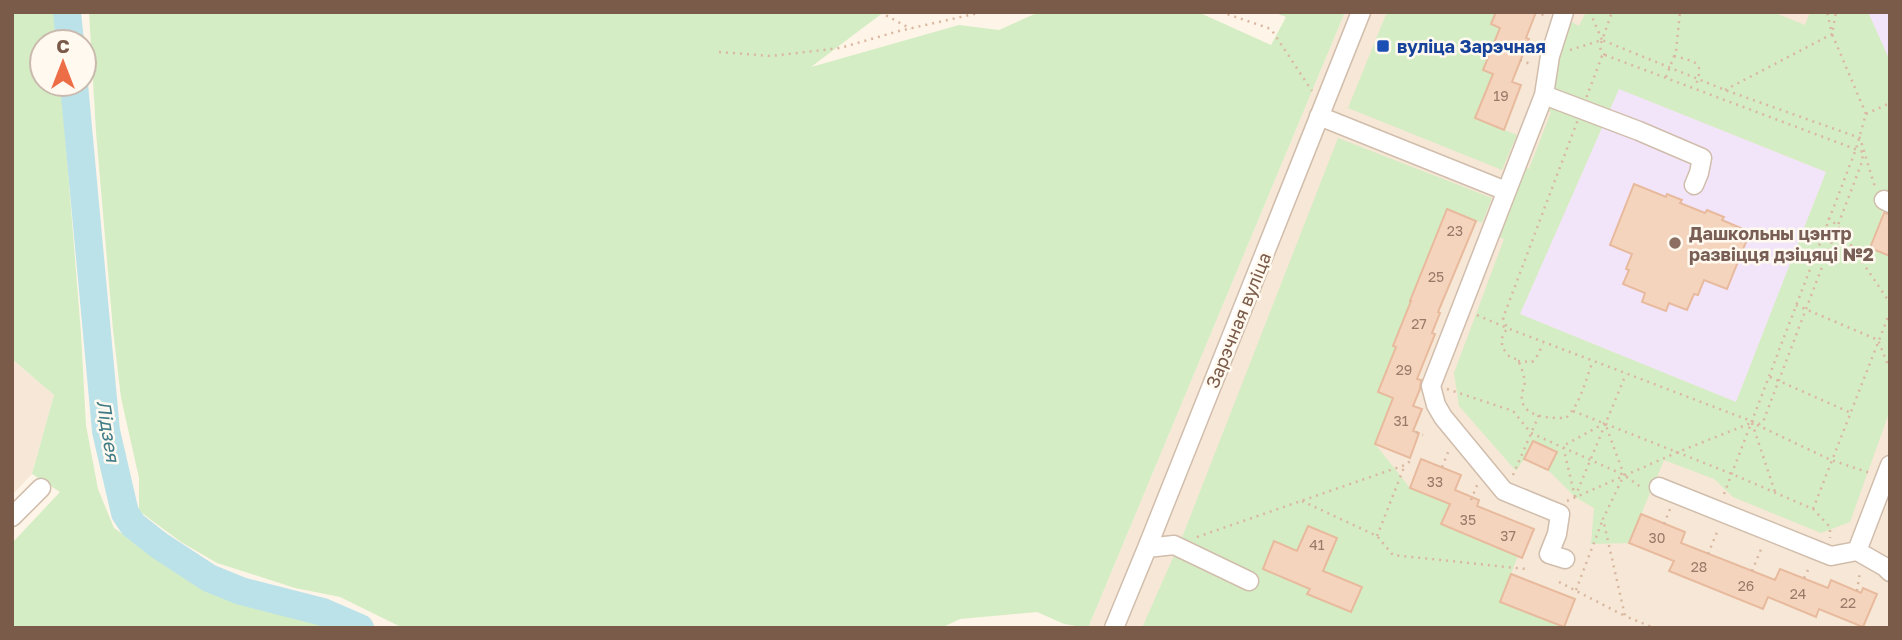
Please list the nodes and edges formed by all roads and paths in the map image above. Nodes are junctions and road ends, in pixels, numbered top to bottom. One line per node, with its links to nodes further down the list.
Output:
1 (880, 12): 12 (path)
2 (983, 12): 12 (path)
3 (1221, 12): 28 (path)
4 (1361, 12): 28 (street, Зарэчная вуліца)
5 (1535, 12): 11 (path)
6 (1590, 12): 14 (path)
7 (1612, 12): 14 (path)
8 (1680, 12): 17 (path)
9 (1827, 12): 13 (path)
10 (1836, 12): 13 (path)
11 (1558, 14): 19 (street)
12 (911, 29): 15 (path)
13 (1832, 34): 24 (path); 29 (path)
14 (1602, 40): 16 (path); 19 (path); 20 (path)
15 (719, 52)
16 (1605, 55): 21 (path); 27 (path)
17 (1674, 56): 20 (path); 22 (path)
18 (1520, 61): 19 (path)
19 (1545, 62): 25 (street)
20 (1670, 67): 21 (path); 22 (path)
21 (1666, 77): 23 (path)
22 (1698, 79): 23 (path); 24 (path)
23 (1695, 88): 31 (path)
24 (1725, 90): 30 (path)
25 (1544, 94): 27 (street); 33 (street)
26 (1890, 103): 29 (path)
27 (1582, 109): 32 (street); 42 (path)
28 (1321, 111): 33 (street); 88 (street, Зарэчная вуліца)
29 (1866, 114): 30 (path)
30 (1860, 138): 31 (path); 34 (path)
31 (1856, 149): 35 (path); 36 (path)
32 (1694, 185)
33 (1506, 191): 39 (street)
34 (1883, 197)
35 (1828, 218): 36 (path); 38 (path)
36 (1838, 226): 37 (path); 40 (path)
37 (1890, 303)
38 (1796, 306): 40 (path); 49 (path)
39 (1462, 308): 42 (path); 51 (street)
40 (1806, 310): 43 (path); 50 (path)
41 (1890, 312): 43 (path)
42 (1507, 328): 44 (path); 45 (path)
43 (1878, 340): 47 (path); 53 (path)
44 (1544, 342): 45 (path); 46 (path)
45 (1518, 361): 54 (path)
46 (1593, 361): 48 (path); 52 (path)
47 (1890, 370)
48 (1626, 374): 55 (path); 56 (path)
49 (1770, 377): 50 (path); 56 (path)
50 (1779, 381): 53 (path); 56 (path)
51 (1432, 384): 58 (path); 74 (street)
52 (1573, 411): 54 (path); 55 (path)
53 (1849, 412): 65 (path)
54 (1539, 415): 58 (path)
55 (1605, 423): 60 (path); 62 (path); 63 (path); 70 (path)
56 (1752, 423): 62 (path); 65 (path); 69 (path); 75 (path)
57 (1416, 432): 59 (path)
58 (1531, 432): 60 (path); 74 (path)
59 (1423, 435)
60 (1563, 446): 63 (path); 76 (path)
61 (1450, 450): 67 (path)
62 (1678, 452): 69 (path); 70 (path)
63 (1590, 458): 70 (path); 76 (path)
64 (1413, 459): 66 (path)
65 (1831, 460): 68 (path); 80 (path)
66 (1405, 465): 78 (path); 85 (path)
67 (1442, 467)
68 (1887, 471): 91 (street)
69 (1732, 474): 75 (path); 82 (path)
70 (1624, 475): 73 (path); 76 (path); 83 (path)
71 (1478, 482): 77 (path)
72 (41, 488): 81 (street)
73 (1654, 490): 82 (street)
74 (1504, 491): 92 (street)
75 (1774, 492): 80 (path)
76 (1575, 497)
77 (1471, 500)
78 (1302, 501): 85 (path); 87 (path)
79 (1673, 503): 84 (path)
80 (1813, 509): 90 (path)
81 (12, 517)
82 (1719, 517): 89 (path); 90 (street)
83 (1603, 519): 99 (path); 101 (path)
84 (1664, 524)
85 (1377, 536): 93 (path)
86 (1765, 541): 94 (path)
87 (1174, 545): 88 (street); 97 (street)
88 (1147, 548): 103 (street, Зарэчная вуліца)
89 (1708, 554)
90 (1822, 558): 91 (street); 96 (path)
91 (1859, 558): 95 (street); 100 (path)
92 (1565, 559)
93 (1525, 569)
94 (1752, 571)
95 (1890, 572)
96 (1804, 578)
97 (1249, 581)
98 (1559, 582): 99 (path)
99 (1576, 590): 101 (path)
100 (1857, 591)
101 (1625, 616): 102 (path)
102 (1635, 620): 104 (path); 105 (path)
103 (1114, 628)
104 (1632, 628)
105 (1654, 628)

